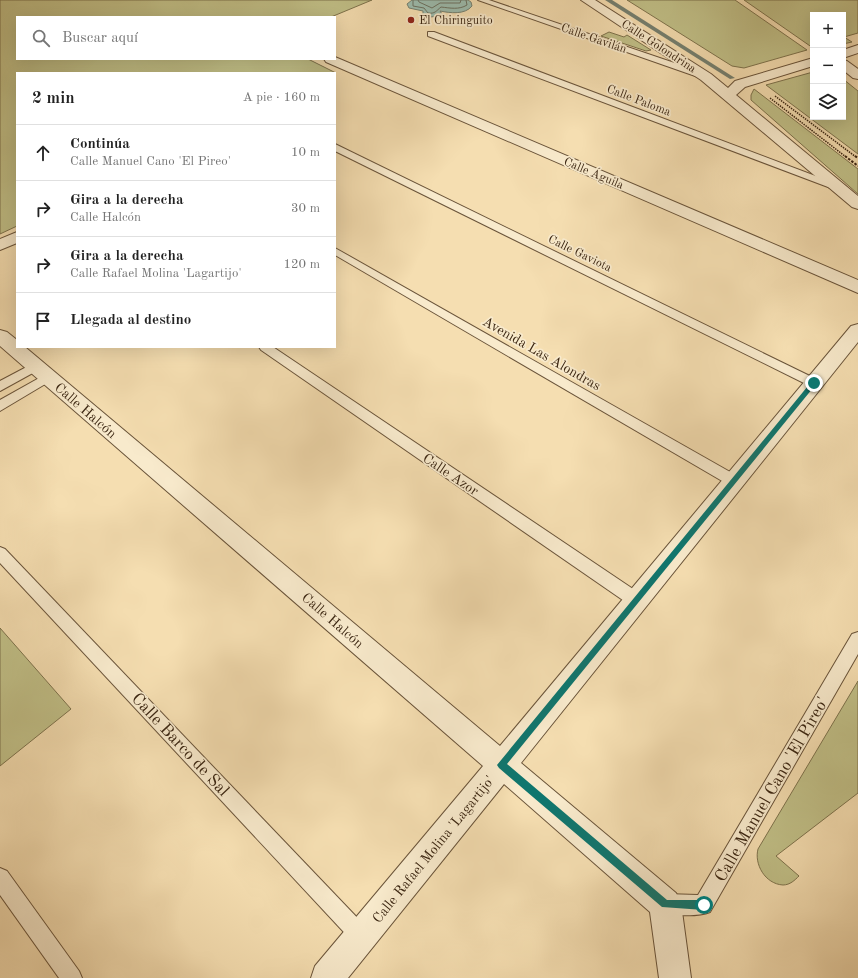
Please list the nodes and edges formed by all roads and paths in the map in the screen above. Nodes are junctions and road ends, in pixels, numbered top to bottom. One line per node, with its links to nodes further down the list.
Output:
1 (482, 0): 12 (lane, Calle Gavilán)
2 (587, 0): 12 (street, Calle Golondrina)
3 (431, 34): 19 (lane, Calle Paloma)
4 (858, 49): 5 (street)
5 (846, 53)
6 (332, 60): 9 (street, Calle Águila)
7 (810, 63): 13 (street)
8 (846, 66): 10 (street)
9 (356, 70): 11 (street); 24 (street, Calle Águila)
10 (858, 75)
11 (342, 77)
12 (706, 77): 14 (street, Calle Golondrina)
13 (747, 81): 14 (street); 18 (path)
14 (728, 94): 19 (street)
15 (775, 96): 17 (path)
16 (336, 147): 29 (lane, Calle Gaviota)
17 (858, 158)
18 (858, 166)
19 (839, 188): 20 (street)
20 (858, 204)
21 (16, 237): 22 (street)
22 (0, 245)
23 (336, 252): 32 (lane, Avenida Las Alondras)
24 (858, 287)
25 (858, 330): 29 (street, Calle Rafael Molina 'Lagartijo')
26 (0, 336): 28 (street, Calle Halcón)
27 (266, 348): 34 (lane, Calle Azor)
28 (42, 372): 30 (lane); 31 (lane); 36 (street, Calle Halcón)
29 (814, 383): 32 (street, Calle Rafael Molina 'Lagartijo')
30 (0, 387)
31 (0, 406)
32 (734, 481): 34 (street, Calle Rafael Molina 'Lagartijo')
33 (0, 552): 39 (lane, Calle Barco de Sal)
34 (636, 600): 36 (street, Calle Rafael Molina 'Lagartijo')
35 (858, 639): 38 (lane, Calle Manuel Cano 'El Pireo')
36 (502, 765): 38 (street, Calle Halcón); 39 (street, Calle Rafael Molina 'Lagartijo')
37 (0, 878): 40 (lane)
38 (665, 904): 42 (street)
39 (361, 936): 41 (street, Calle Rafael Molina 'Lagartijo')
40 (72, 978)
41 (327, 978)
42 (674, 978)

